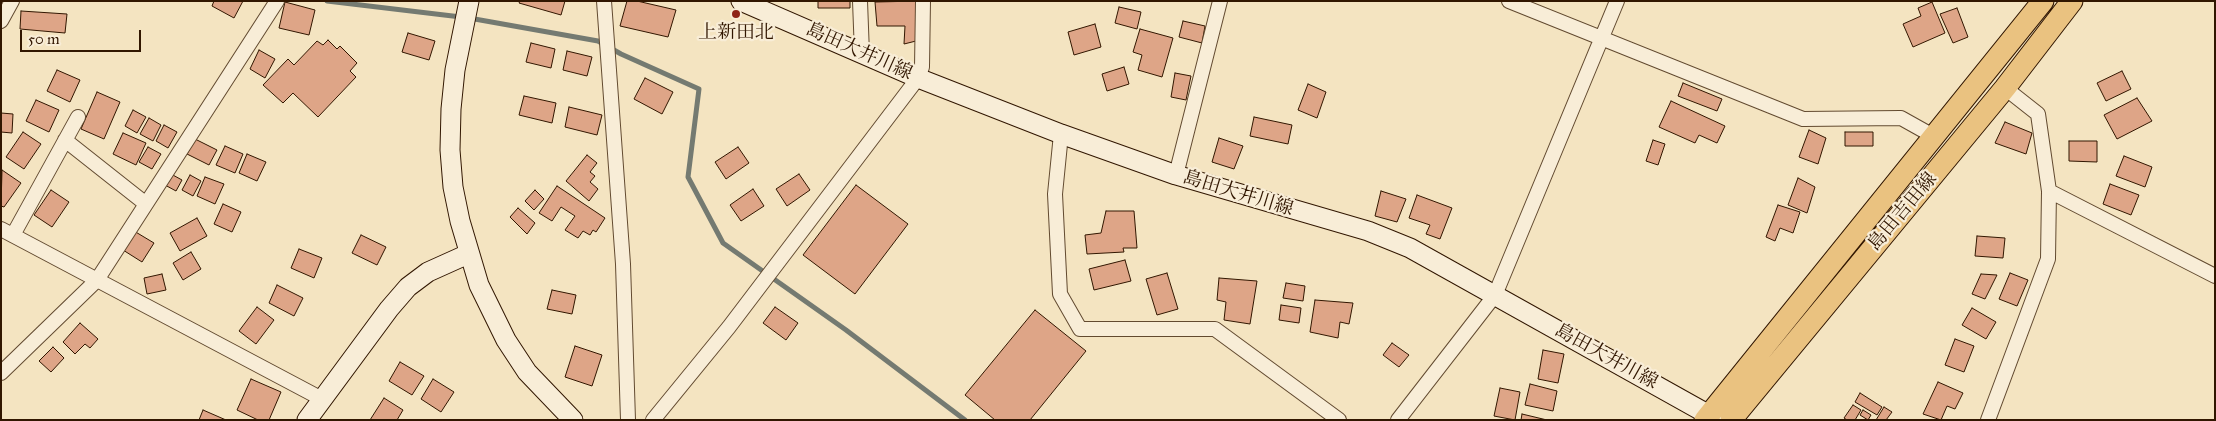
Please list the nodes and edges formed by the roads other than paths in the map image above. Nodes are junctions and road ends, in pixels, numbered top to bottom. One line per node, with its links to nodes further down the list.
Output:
1 (12, 1): 13 (street)
2 (277, 1): 24 (street)
3 (469, 1): 26 (main road)
4 (604, 1): 35 (street)
5 (741, 1): 15 (main road, 島田大井川線)
6 (860, 1): 15 (street)
7 (923, 1): 16 (street)
8 (1220, 1): 22 (street)
9 (1509, 1): 14 (street)
10 (1617, 1): 14 (street)
11 (2043, 1): 20 (main road, 島田吉田線)
12 (2072, 1): 17 (main road, 島田吉田線)
13 (1, 21)
14 (1603, 38): 20 (street); 29 (street)
15 (862, 54): 16 (main road, 島田大井川線)
16 (918, 78): 19 (main road, 島田大井川線); 36 (street)
17 (2005, 88): 23 (street); 39 (main road, 島田吉田線)
18 (78, 117): 21 (street)
19 (1061, 134): 22 (main road, 島田大井川線); 37 (street)
20 (1935, 137): 32 (main road, 島田吉田線)
21 (65, 140): 24 (street); 25 (street)
22 (1176, 175): 29 (main road, 島田大井川線)
23 (2049, 191): 27 (street); 40 (street)
24 (146, 204): 28 (street)
25 (7, 232): 28 (street)
26 (468, 254): 31 (main road); 34 (main road)
27 (2215, 276)
28 (97, 280): 30 (street); 31 (street)
29 (1495, 295): 32 (main road, 島田大井川線); 38 (street)
30 (1, 373)
31 (322, 399): 33 (main road)
32 (1711, 418)
33 (307, 420)
34 (573, 420)
35 (628, 420)
36 (653, 420)
37 (1339, 420)
38 (1398, 420)
39 (1731, 420)
40 (1988, 420)

